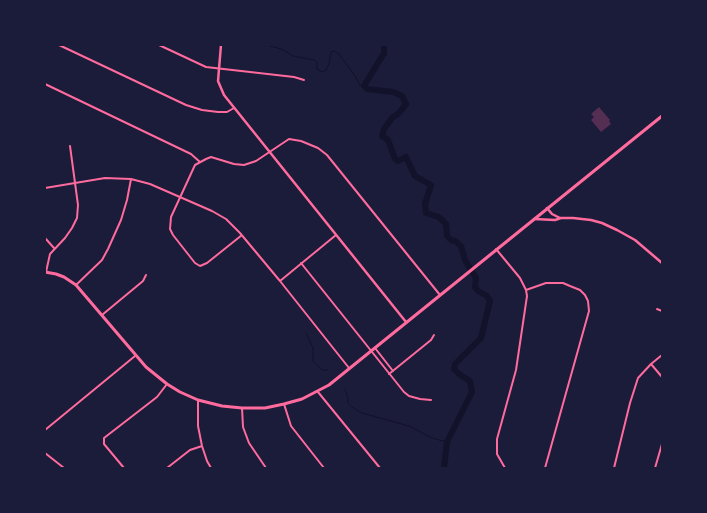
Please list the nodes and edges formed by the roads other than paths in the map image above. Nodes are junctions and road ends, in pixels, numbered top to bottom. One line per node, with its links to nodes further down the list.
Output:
1 (59, 45): 7 (street)
2 (159, 45): 4 (street)
3 (221, 45): 4 (street)
4 (218, 69): 5 (street); 7 (street)
5 (304, 80)
6 (45, 84): 11 (street)
7 (234, 108): 10 (street)
8 (662, 116): 16 (main road)
9 (70, 146): 13 (street)
10 (270, 152): 11 (street); 20 (street); 31 (street)
11 (200, 162): 15 (street)
12 (131, 179): 13 (street); 15 (street); 29 (street)
13 (75, 183): 14 (street); 22 (street)
14 (45, 188)
15 (179, 197): 19 (street); 19 (street)
16 (547, 208): 17 (street); 18 (main road)
17 (561, 218): 18 (street); 25 (street)
18 (534, 219): 23 (main road)
19 (242, 235): 28 (street)
20 (336, 235): 24 (street); 35 (street)
21 (45, 238): 22 (street)
22 (54, 248): 26 (street)
23 (496, 249): 30 (street); 31 (main road)
24 (301, 263): 28 (street); 38 (street)
25 (662, 263)
26 (45, 272): 29 (main road)
27 (146, 275): 34 (street)
28 (280, 280): 42 (street)
29 (76, 285): 34 (main road)
30 (526, 290): 63 (street); 64 (street)
31 (440, 295): 35 (main road)
32 (657, 309): 33 (street)
33 (662, 311)
34 (102, 315): 40 (main road)
35 (406, 322): 37 (main road)
36 (434, 334): 43 (street)
37 (375, 348): 38 (main road); 43 (street)
38 (371, 351): 42 (main road); 44 (street)
39 (662, 355): 41 (street)
40 (135, 356): 46 (main road); 52 (street)
41 (651, 364): 45 (street); 65 (street)
42 (349, 368): 47 (main road)
43 (393, 371): 44 (street)
44 (389, 374): 49 (street)
45 (662, 377)
46 (167, 384): 48 (main road); 57 (street)
47 (318, 392): 50 (main road); 62 (street)
48 (198, 400): 51 (main road); 54 (street)
49 (431, 400)
50 (284, 404): 51 (main road); 61 (street)
51 (242, 408): 60 (street)
52 (45, 430)
53 (662, 444): 66 (street)
54 (202, 446): 58 (street); 59 (street)
55 (45, 453): 56 (street)
56 (64, 468)
57 (124, 468)
58 (167, 468)
59 (211, 468)
60 (266, 468)
61 (324, 468)
62 (380, 468)
63 (505, 468)
64 (546, 468)
65 (614, 468)
66 (655, 468)

